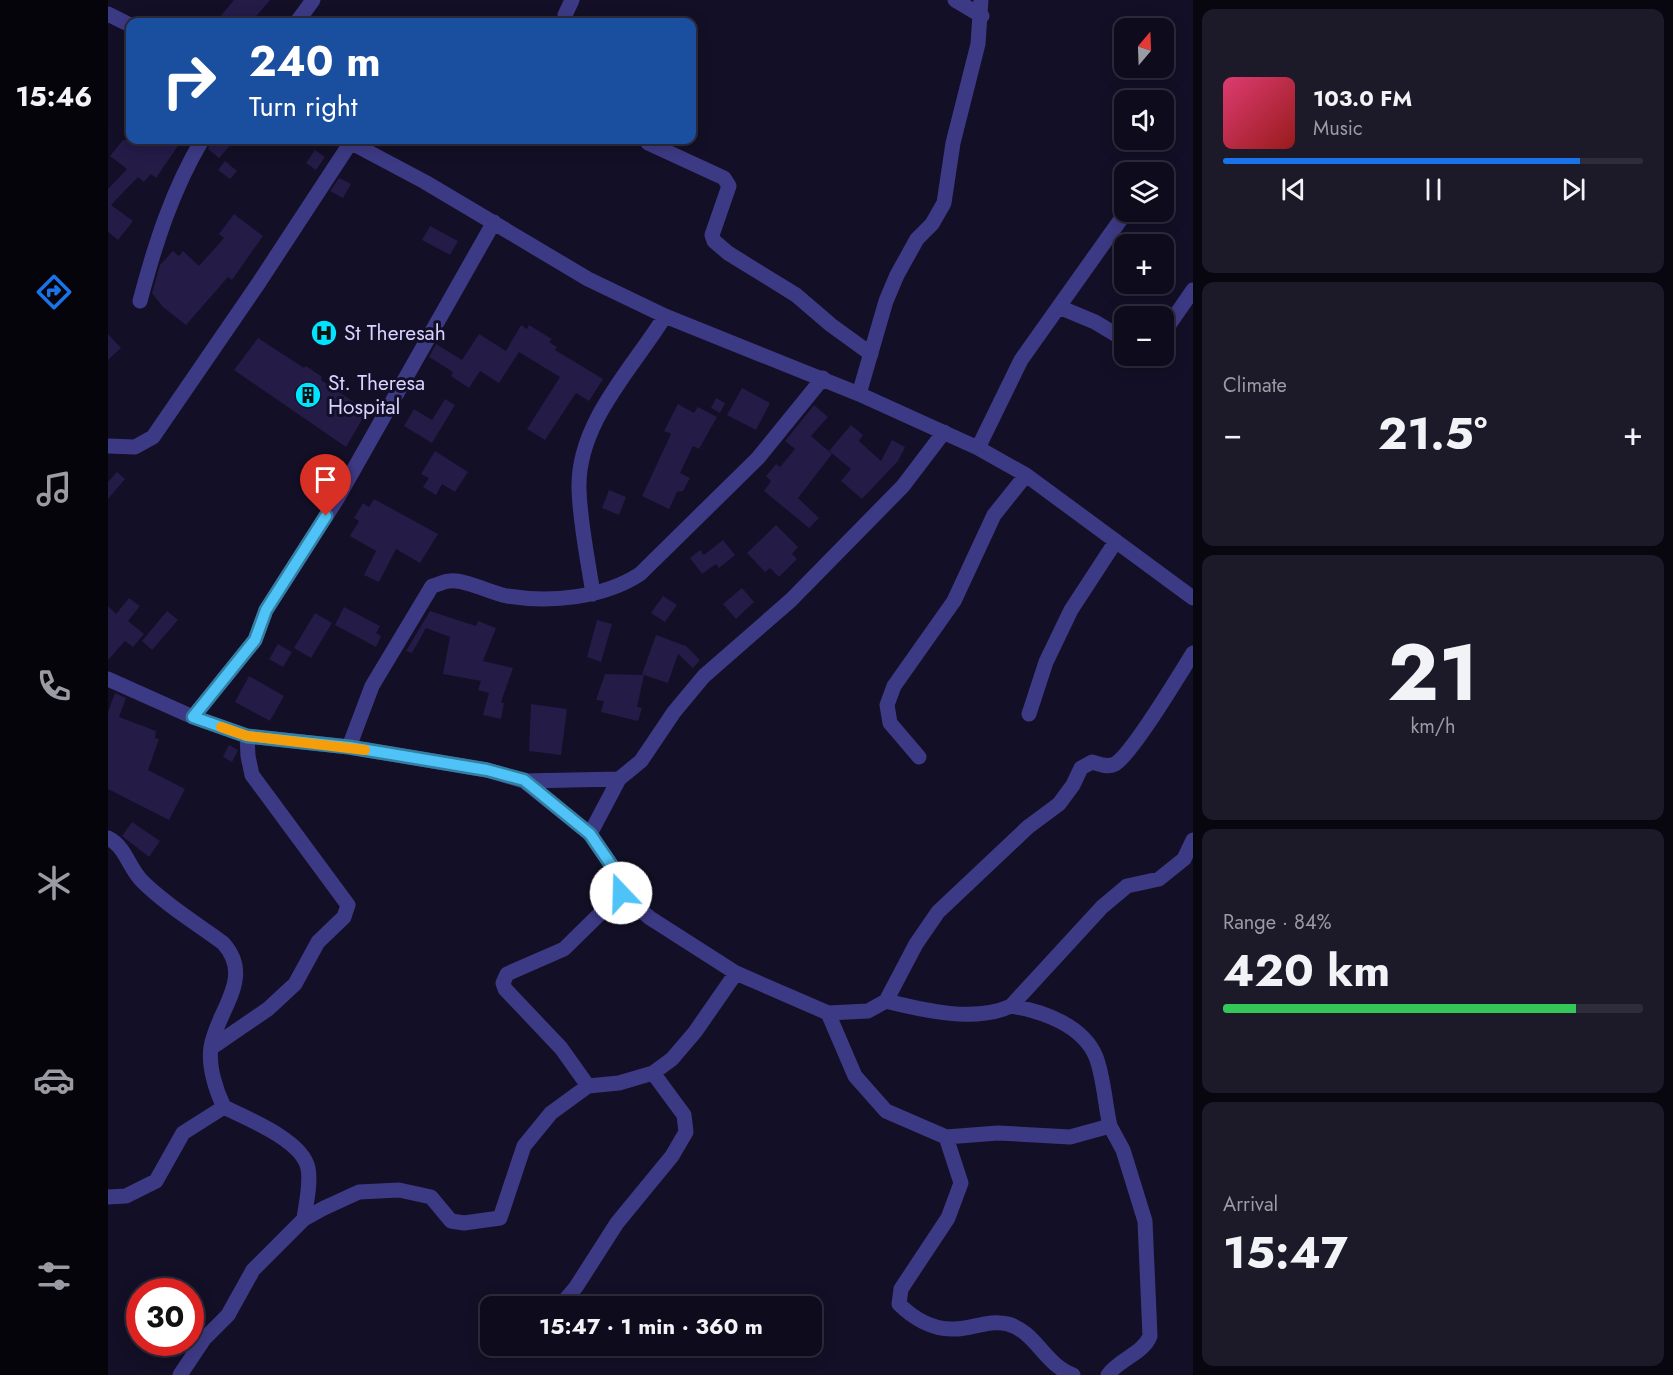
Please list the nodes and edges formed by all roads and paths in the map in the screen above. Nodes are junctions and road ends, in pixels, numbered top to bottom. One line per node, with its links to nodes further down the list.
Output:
1 (313, 0): 8 (street)
2 (572, 0): 6 (street)
3 (955, 0): 7 (street)
4 (981, 0): 7 (street)
5 (108, 14): 9 (street)
6 (566, 15)
7 (982, 16): 22 (street)
8 (300, 18)
9 (126, 23)
10 (200, 144): 17 (street)
11 (347, 144): 26 (street)
12 (354, 144): 14 (street)
13 (650, 144): 22 (street)
14 (494, 222): 19 (street); 35 (street)
15 (1119, 222): 18 (street)
16 (1193, 290): 20 (street)
17 (140, 302)
18 (1059, 307): 21 (street); 27 (street)
19 (665, 316): 23 (street); 30 (street)
20 (1174, 318)
21 (1114, 333)
22 (871, 354): 24 (street)
23 (823, 378): 24 (street); 30 (street)
24 (859, 393): 25 (street)
25 (944, 432): 27 (street); 39 (street)
26 (108, 446)
27 (978, 447): 28 (street)
28 (1026, 475): 29 (street); 38 (street)
29 (1116, 542): 31 (street); 34 (street)
30 (593, 594): 37 (street)
31 (1193, 598)
32 (1193, 653): 46 (street)
33 (108, 680): 35 (street)
34 (1029, 714)
35 (193, 717): 36 (street)
36 (247, 736): 37 (street); 49 (street)
37 (349, 747): 40 (street)
38 (919, 758)
39 (619, 779): 40 (street); 41 (street)
40 (524, 780): 41 (street)
41 (590, 834): 44 (street)
42 (108, 838): 49 (street)
43 (1193, 840): 47 (street)
44 (621, 893): 45 (street); 51 (street)
45 (736, 973): 48 (street); 50 (street)
46 (886, 1001): 47 (street); 48 (street)
47 (1011, 1006): 53 (street)
48 (828, 1013): 54 (street)
49 (211, 1048): 52 (street)
50 (653, 1073): 51 (street); 57 (street)
51 (588, 1086): 56 (street)
52 (224, 1107): 55 (street); 56 (street)
53 (1110, 1126): 54 (street); 60 (street)
54 (946, 1137): 59 (street)
55 (108, 1197)
56 (304, 1219): 58 (street)
57 (568, 1296)
58 (180, 1375)
59 (1073, 1375)
60 (1108, 1375)

